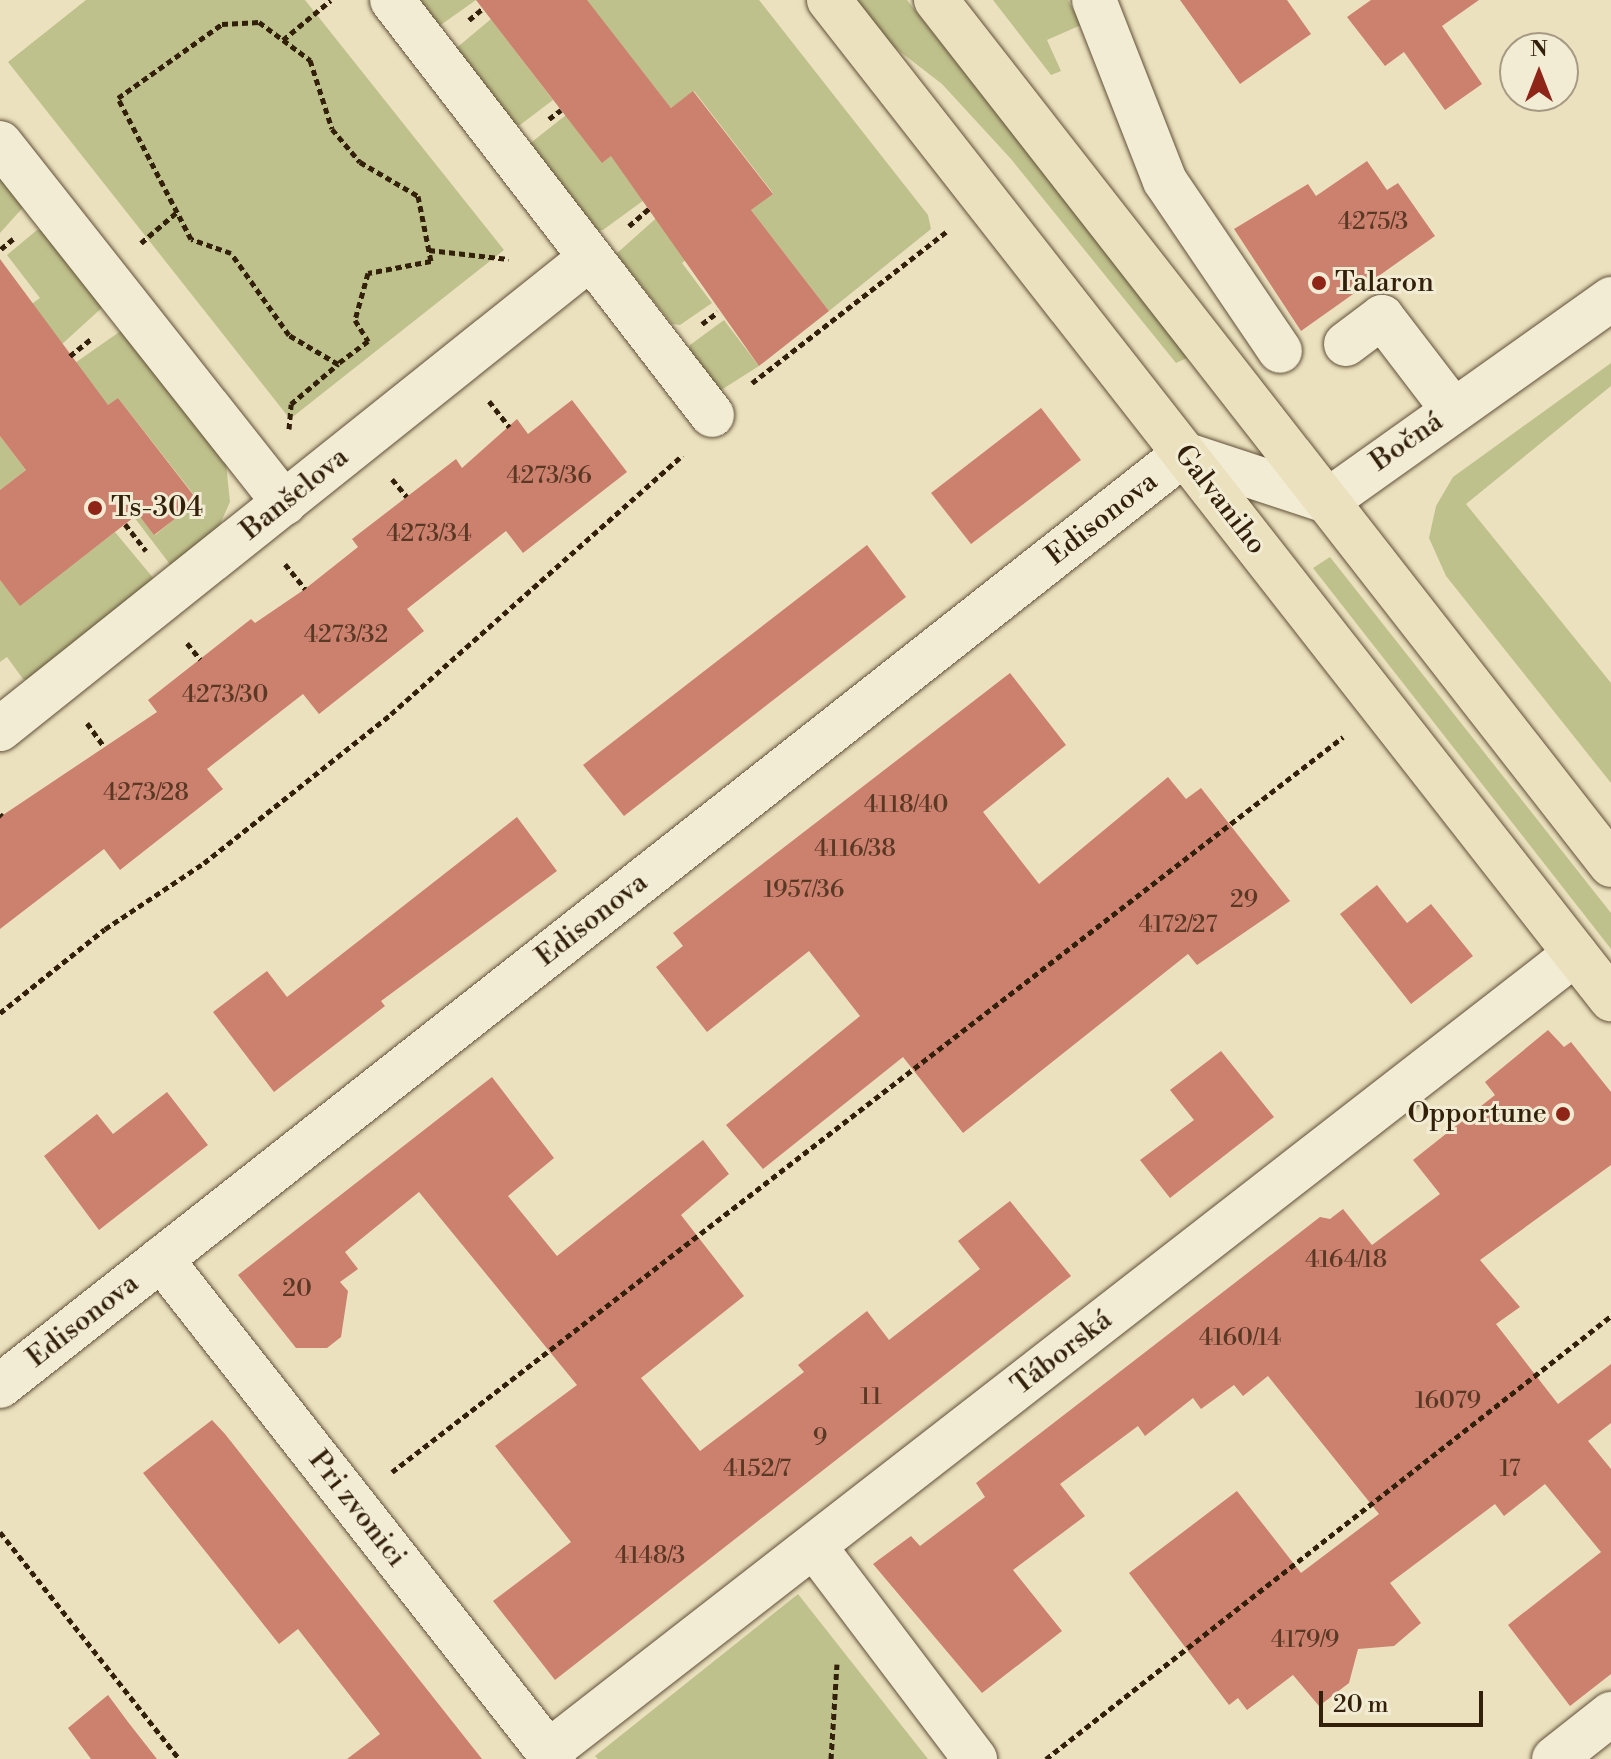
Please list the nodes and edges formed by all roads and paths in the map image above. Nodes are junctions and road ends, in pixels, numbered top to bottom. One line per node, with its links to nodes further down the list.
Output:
1 (331, 0): 6 (path)
2 (392, 0): 9 (street)
3 (829, 0): 15 (main road, Galvaniho)
4 (936, 0): 16 (main road)
5 (1094, 0): 12 (street)
6 (283, 40): 6 (path)
7 (0, 143): 17 (street)
8 (950, 229): 14 (path)
9 (589, 259): 14 (street); 17 (street, Banšelova)
10 (1611, 299): 13 (street, Bočná)
11 (1346, 344): 13 (street)
12 (1280, 351)
13 (1453, 410): 16 (street, Bočná)
14 (712, 415): 23 (path)
15 (1184, 454): 16 (street); 18 (main road, Galvaniho); 24 (street, Edisonova)
16 (1327, 501): 20 (main road)
17 (284, 503): 19 (street, Banšelova)
18 (1382, 706): 21 (main road, Galvaniho); 27 (path)
19 (0, 729)
20 (1611, 865)
21 (1575, 954): 22 (main road, Galvaniho); 29 (street, Táborská)
22 (1611, 999)
23 (0, 1013)
24 (161, 1259): 26 (street, Edisonova); 27 (street, Pri zvonici)
25 (1611, 1316): 36 (path)
26 (0, 1386)
27 (353, 1504): 32 (street, Pri zvonici)
28 (0, 1532): 33 (path)
29 (814, 1546): 30 (street); 32 (street, Táborská)
30 (842, 1584): 34 (path); 35 (street)
31 (1611, 1714): 37 (street)
32 (551, 1756)
33 (179, 1759)
34 (831, 1759)
35 (975, 1759)
36 (1046, 1759)
37 (1554, 1759)

